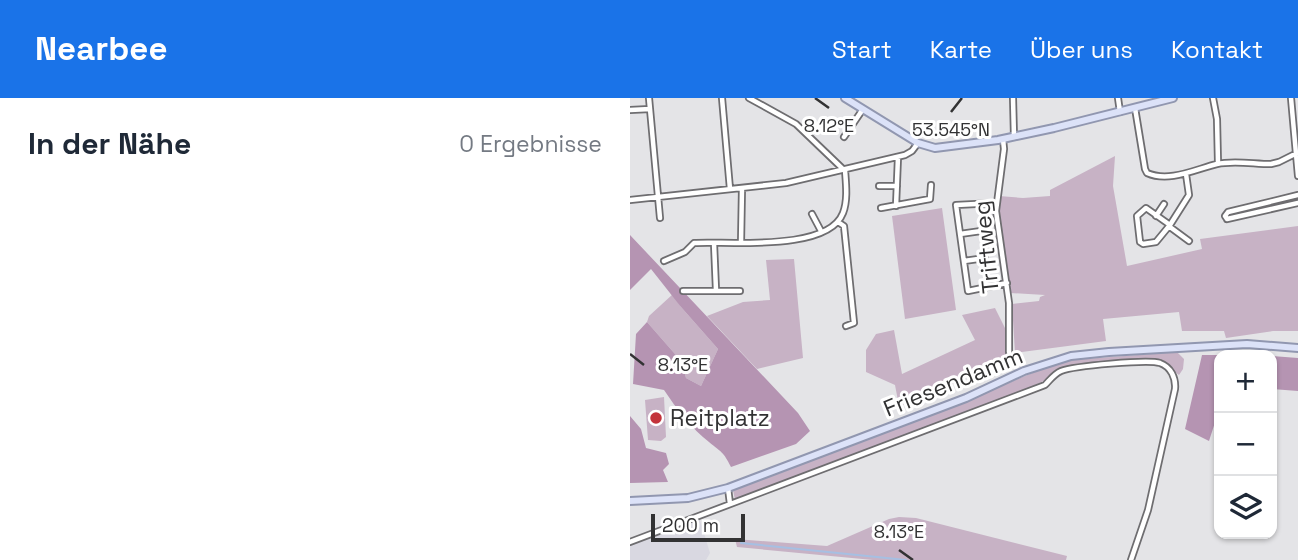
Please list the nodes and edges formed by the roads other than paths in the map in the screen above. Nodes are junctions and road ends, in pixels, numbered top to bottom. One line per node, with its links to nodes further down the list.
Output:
1 (649, 98): 11 (street)
2 (722, 98): 30 (street)
3 (749, 98): 23 (street)
4 (845, 98): 12 (main road)
5 (1013, 98): 16 (street)
6 (1118, 98): 14 (street)
7 (1173, 98): 10 (main road)
8 (1213, 98): 22 (street)
9 (1291, 98): 17 (street)
10 (1135, 108): 14 (main road); 24 (street)
11 (650, 109): 13 (street); 32 (street)
12 (863, 109): 15 (street); 19 (main road)
13 (630, 110)
14 (1121, 113): 16 (main road)
15 (844, 137)
16 (1014, 137): 18 (main road)
17 (1297, 137): 20 (street)
18 (1003, 139): 19 (main road); 35 (street, Triftweg)
19 (918, 143): 21 (street)
20 (1297, 153): 22 (street); 25 (street)
21 (898, 157): 23 (street); 28 (street)
22 (1218, 164): 24 (street)
23 (845, 170): 29 (street); 42 (street)
24 (1186, 174): 43 (street)
25 (1298, 176)
26 (931, 185): 37 (street)
27 (879, 186): 28 (street)
28 (897, 186): 37 (street)
29 (742, 188): 30 (street); 49 (street)
30 (730, 189): 32 (street)
31 (1298, 195): 34 (street)
32 (657, 197): 33 (street); 41 (street)
33 (630, 200)
34 (1298, 202)
35 (996, 203): 46 (street); 53 (street, Triftweg)
36 (1164, 204): 40 (street)
37 (896, 206): 38 (street)
38 (881, 208)
39 (812, 214): 45 (street)
40 (1156, 216): 43 (street); 43 (street)
41 (660, 218)
42 (838, 222): 45 (street); 57 (street)
43 (1170, 226): 47 (street)
44 (981, 231): 46 (street)
45 (821, 232): 49 (street)
46 (960, 234): 52 (street)
47 (1189, 241)
48 (714, 243): 49 (street); 51 (street); 54 (street)
49 (741, 243)
50 (985, 258): 52 (street)
51 (664, 261)
52 (964, 261): 53 (street)
53 (1007, 283): 59 (street, Triftweg)
54 (716, 290): 55 (street); 56 (street)
55 (683, 291)
56 (740, 291)
57 (846, 326)
58 (1298, 348): 60 (main road, Friesendamm)
59 (1009, 352)
60 (728, 488): 61 (main road, Friesendamm); 62 (street)
61 (630, 501)
62 (730, 504): 63 (street); 64 (street)
63 (630, 542)
64 (1131, 560)

